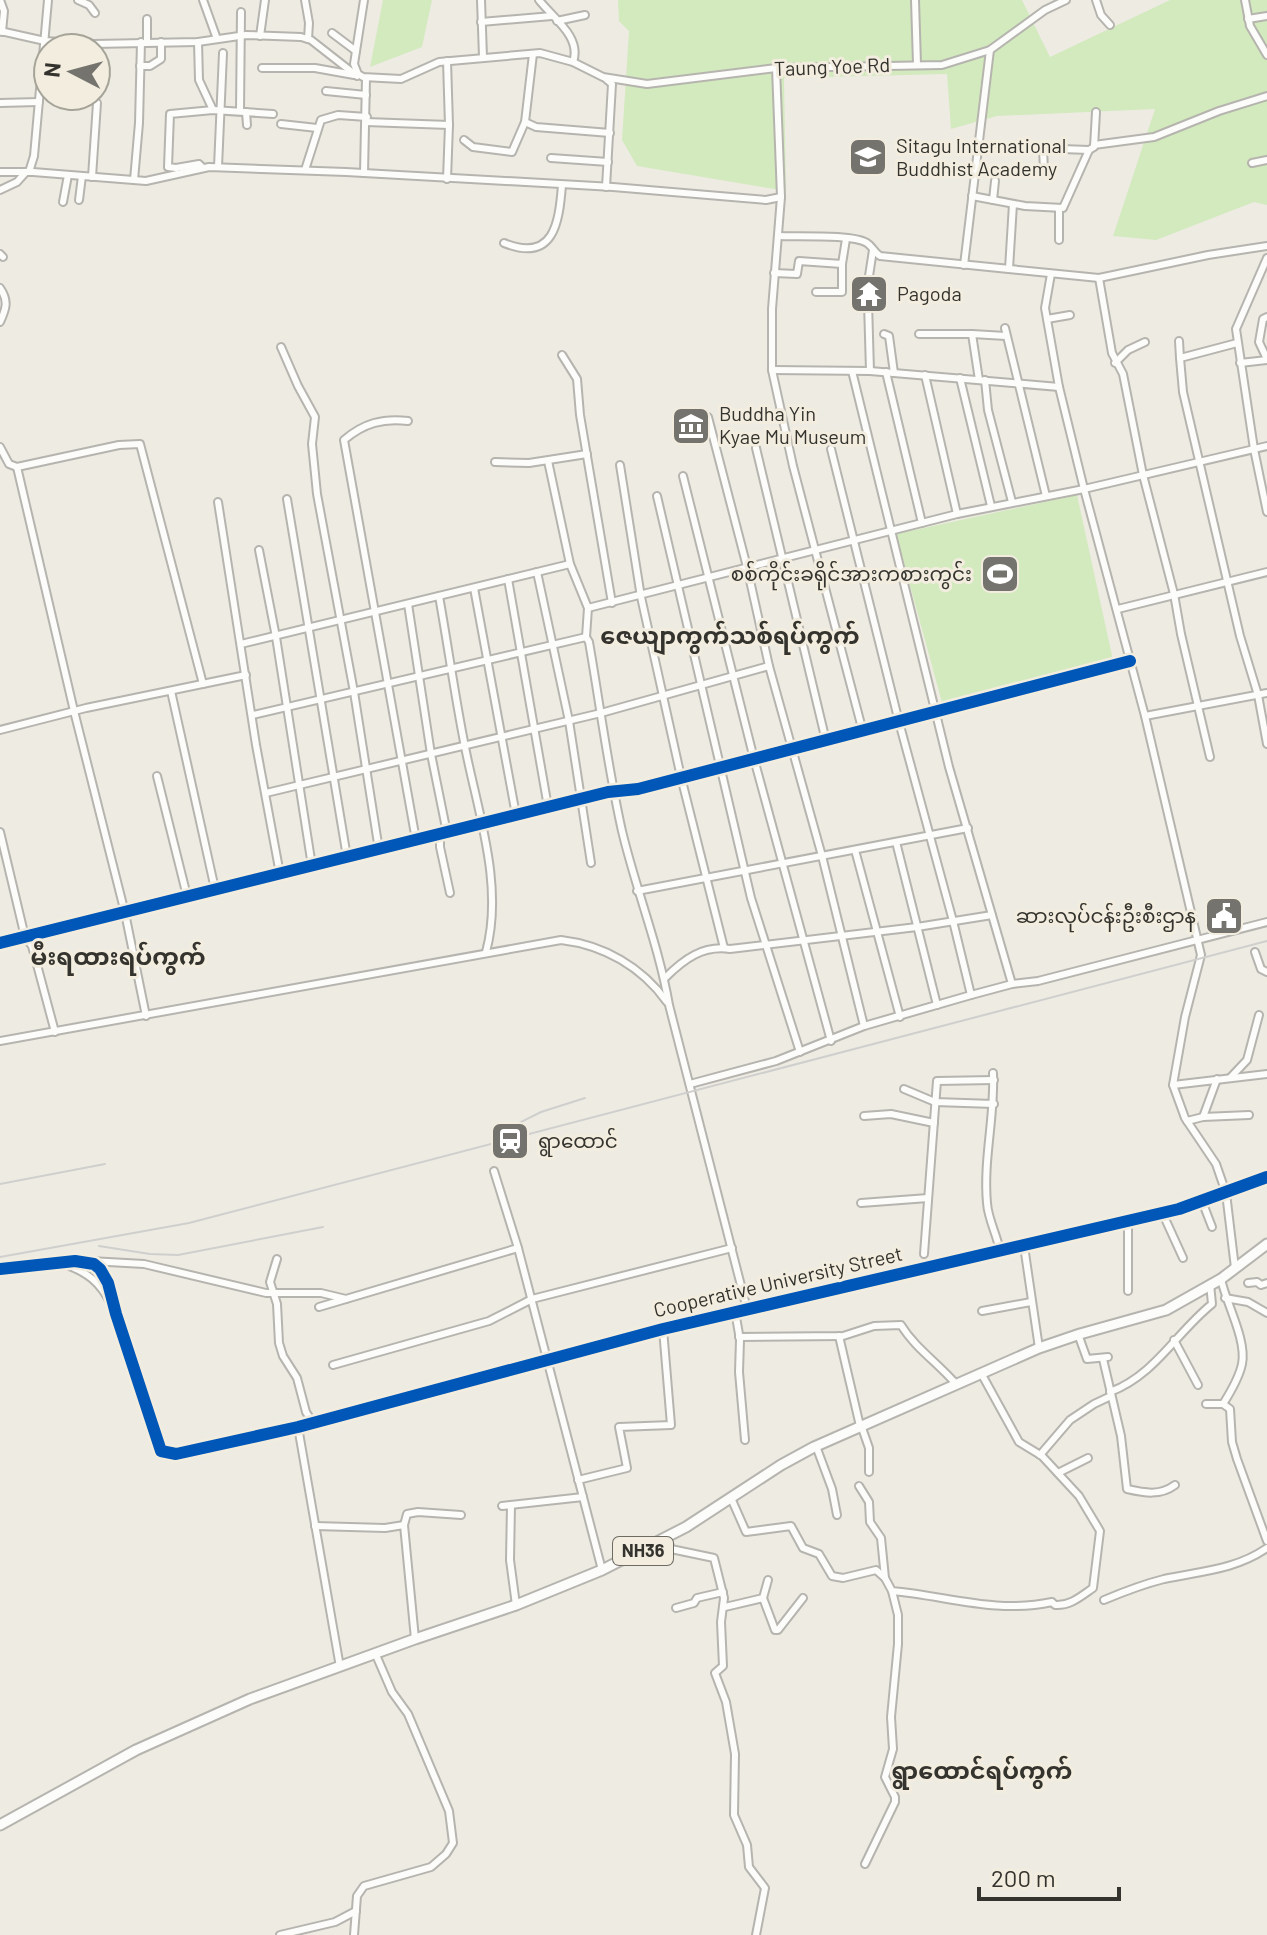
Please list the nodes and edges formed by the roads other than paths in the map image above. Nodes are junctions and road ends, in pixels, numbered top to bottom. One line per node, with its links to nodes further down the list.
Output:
1 (0, 0): 23 (street)
2 (48, 0): 24 (street)
3 (78, 0): 15 (street)
4 (203, 0): 29 (street)
5 (265, 0): 27 (street)
6 (305, 0): 30 (street)
7 (364, 0): 36 (street)
8 (481, 0): 21 (street)
9 (539, 0): 18 (street)
10 (915, 0): 43 (street)
11 (1066, 0): 35 (street, Taung Yoe Rd)
12 (1096, 0): 22 (street)
13 (1245, 0): 20 (street)
14 (241, 12): 26 (street)
15 (95, 13)
16 (585, 15): 18 (street)
17 (1267, 16): 20 (street)
18 (554, 18): 21 (street); 42 (street)
19 (147, 19): 31 (street)
20 (1248, 19): 39 (street)
21 (481, 22): 40 (street)
22 (1110, 25)
23 (1, 32): 28 (street)
24 (46, 32)
25 (332, 33): 36 (street)
26 (242, 36): 27 (street); 29 (street); 60 (street)
27 (260, 36): 30 (street)
28 (32, 38)
29 (217, 39): 33 (street)
30 (308, 39): 47 (street)
31 (144, 42): 32 (street); 34 (street); 44 (street)
32 (161, 42): 33 (street); 44 (street)
33 (198, 42): 56 (street)
34 (112, 44)
35 (990, 50): 43 (street, Taung Yoe Rd); 96 (street)
36 (356, 51): 47 (street)
37 (223, 53): 57 (street)
38 (533, 54): 40 (street); 42 (street); 64 (street)
39 (1267, 55)
40 (483, 57): 41 (street)
41 (447, 61): 47 (street); 67 (street)
42 (573, 62): 48 (street, Taung Yoe Rd)
43 (917, 64): 46 (street, Taung Yoe Rd)
44 (140, 66): 91 (street)
45 (262, 68): 47 (street)
46 (776, 68): 49 (street, Taung Yoe Rd); 97 (street)
47 (361, 77): 51 (street)
48 (603, 77): 49 (street, Taung Yoe Rd); 53 (street)
49 (622, 81): 53 (street)
50 (326, 91): 51 (street)
51 (366, 95): 63 (street)
52 (1267, 96): 72 (street)
53 (611, 97): 69 (street)
54 (32, 102): 55 (street)
55 (0, 103)
56 (213, 110): 57 (street); 80 (street)
57 (222, 110): 60 (street); 79 (street)
58 (38, 112): 74 (street)
59 (96, 112): 89 (street)
60 (243, 112): 62 (street); 66 (street)
61 (1096, 112): 72 (street)
62 (273, 114)
63 (366, 120): 67 (street); 68 (street); 86 (street)
64 (525, 122): 69 (street); 70 (street)
65 (281, 124): 68 (street)
66 (247, 125)
67 (449, 125): 90 (street)
68 (317, 128): 81 (street)
69 (610, 133): 77 (street)
70 (464, 140)
71 (1034, 148): 73 (street)
72 (1092, 148): 73 (street); 102 (street)
73 (1043, 149): 82 (street)
74 (34, 156): 84 (street); 85 (street)
75 (551, 158): 77 (street)
76 (1267, 160): 78 (street)
77 (608, 162): 94 (street)
78 (1252, 163)
79 (218, 167): 80 (street); 81 (street)
80 (203, 168): 91 (street)
81 (305, 170): 86 (street)
82 (1044, 170)
83 (0, 172): 84 (street)
84 (28, 172): 85 (street); 95 (street)
85 (40, 173): 87 (street)
86 (364, 173): 90 (street)
87 (68, 175): 88 (street); 100 (street)
88 (82, 176): 89 (street); 98 (street)
89 (92, 177): 91 (street)
90 (447, 179): 93 (street)
91 (134, 180)
92 (995, 181): 99 (street)
93 (562, 185): 94 (street); 106 (street)
94 (606, 187): 97 (street)
95 (0, 190)
96 (972, 196): 99 (street); 111 (street)
97 (781, 197): 103 (street)
98 (79, 200)
99 (993, 200): 101 (street)
100 (63, 202)
101 (1013, 204): 102 (street); 112 (street)
102 (1059, 210): 105 (street)
103 (778, 236): 104 (street); 113 (street)
104 (846, 239): 108 (street); 110 (street)
105 (1059, 240)
106 (504, 243)
107 (1267, 246): 115 (street)
108 (873, 250): 111 (street); 119 (street)
109 (1267, 258): 116 (street)
110 (842, 264): 113 (street); 120 (street)
111 (964, 265): 112 (street)
112 (1009, 269): 114 (street)
113 (774, 273): 138 (street)
114 (1051, 274): 115 (street); 124 (street)
115 (1099, 278): 136 (street)
116 (1256, 285): 117 (street); 131 (street)
117 (1267, 287)
118 (0, 288): 125 (street)
119 (867, 289)
120 (816, 292)
121 (868, 302): 140 (street)
122 (1070, 315): 124 (street)
123 (1267, 317): 135 (street)
124 (1047, 319): 146 (street)
125 (0, 322)
126 (884, 334): 141 (street)
127 (919, 334): 128 (street)
128 (972, 334): 144 (street); 145 (street)
129 (1179, 341): 134 (street)
130 (1145, 342): 136 (street)
131 (1237, 343): 134 (street); 137 (street)
132 (281, 347): 194 (street)
133 (562, 355): 154 (street)
134 (1180, 358): 156 (street)
135 (1267, 359): 137 (street)
136 (1115, 363): 160 (street)
137 (1240, 363): 153 (street)
138 (772, 370): 139 (street); 174 (street)
139 (852, 371): 140 (street); 172 (street)
140 (870, 371): 141 (street)
141 (890, 372): 142 (street); 171 (street)
142 (925, 375): 143 (street); 170 (street)
143 (960, 378): 144 (street); 168 (street)
144 (982, 380): 145 (street); 167 (street)
145 (1018, 383): 146 (street); 164 (street)
146 (1059, 387): 162 (street)
147 (708, 417): 178 (street)
148 (408, 421): 193 (street)
149 (1267, 446): 153 (street)
150 (0, 447): 159 (street)
151 (756, 448): 176 (street)
152 (831, 449): 173 (street)
153 (1254, 449): 156 (street); 169 (street)
154 (587, 454): 155 (street); 189 (street)
155 (548, 461): 157 (street); 177 (street)
156 (1200, 461): 160 (street); 183 (street)
157 (495, 462)
158 (620, 465): 188 (street)
159 (17, 467): 209 (street); 219 (street)
160 (1143, 475): 162 (street); 186 (street)
161 (683, 476): 181 (street)
162 (1084, 489): 164 (street); 192 (street)
163 (657, 496): 184 (street)
164 (1046, 496): 167 (street)
165 (287, 499): 195 (street)
166 (218, 502): 198 (street)
167 (1012, 502): 168 (street)
168 (991, 506): 170 (street)
169 (1267, 512)
170 (957, 514): 171 (street)
171 (922, 523): 172 (street)
172 (889, 531): 173 (street); 221 (street)
173 (854, 540): 174 (street); 225 (street)
174 (815, 549): 176 (street); 228 (street)
175 (259, 550): 196 (street)
176 (781, 558): 178 (street); 230 (street)
177 (570, 564): 179 (street); 191 (street)
178 (747, 567): 181 (street); 203 (street)
179 (537, 572): 182 (street); 199 (street)
180 (1267, 572): 183 (street)
181 (708, 577): 184 (street); 207 (street)
182 (508, 579): 185 (street); 200 (street)
183 (1228, 581): 186 (street); 214 (street)
184 (676, 587): 188 (street); 210 (street)
185 (474, 588): 187 (street); 201 (street)
186 (1174, 594): 192 (street); 217 (street)
187 (439, 596): 190 (street); 204 (street)
188 (641, 597): 189 (street); 215 (street)
189 (612, 603): 191 (street)
190 (408, 604): 193 (street); 206 (street)
191 (588, 608): 197 (street)
192 (1118, 609): 202 (street)
193 (375, 612): 194 (street); 208 (street)
194 (341, 620): 195 (street); 212 (street)
195 (308, 629): 196 (street); 216 (street)
196 (276, 637): 198 (street); 218 (street)
197 (586, 637): 199 (street); 220 (street)
198 (241, 644): 205 (street)
199 (554, 645): 200 (street); 224 (street)
200 (522, 652): 201 (street); 227 (street)
201 (487, 661): 204 (street); 229 (street)
202 (1130, 661): 221 (street); 223 (street)
203 (769, 666): 207 (street); 233 (street)
204 (452, 669): 206 (street); 232 (street)
205 (246, 675): 209 (street); 222 (street)
206 (420, 676): 208 (street); 234 (street)
207 (733, 676): 210 (street); 236 (street)
208 (389, 683): 212 (street); 237 (street)
209 (203, 684): 211 (street)
210 (699, 686): 215 (street); 238 (street)
211 (171, 691): 219 (street); 266 (street)
212 (354, 692): 216 (street); 239 (street)
213 (1267, 693): 214 (street)
214 (1258, 695): 217 (street); 231 (street)
215 (664, 696): 220 (street); 241 (street)
216 (319, 700): 218 (street); 242 (street)
217 (1199, 706): 223 (street); 235 (street)
218 (287, 707): 222 (street); 243 (street)
219 (74, 711): 226 (street); 270 (street)
220 (601, 713): 224 (street); 245 (street)
221 (937, 713): 225 (street); 250 (street)
222 (253, 715): 244 (street)
223 (1145, 716): 279 (street)
224 (569, 721): 227 (street); 246 (street)
225 (899, 722): 228 (street); 253 (street)
226 (0, 730)
227 (533, 730): 229 (street); 247 (street)
228 (863, 732): 230 (street)
229 (502, 737): 232 (street); 248 (street)
230 (826, 741): 233 (street)
231 (1267, 744)
232 (465, 746): 234 (street); 249 (street)
233 (791, 750): 236 (street); 258 (street)
234 (431, 754): 237 (street); 252 (street)
235 (1210, 757)
236 (754, 759): 238 (street); 261 (street)
237 (401, 762): 239 (street); 254 (street)
238 (718, 768): 241 (street); 263 (street)
239 (367, 770): 242 (street); 256 (street)
240 (157, 776): 269 (street)
241 (681, 777): 245 (street); 265 (street)
242 (333, 778): 243 (street); 259 (street)
243 (299, 786): 244 (street); 262 (street)
244 (266, 793): 264 (street)
245 (615, 793): 246 (street); 267 (street)
246 (580, 799): 247 (street); 260 (street)
247 (548, 807): 248 (street)
248 (516, 815): 249 (street)
249 (481, 824): 252 (street); 283 (street)
250 (968, 828): 253 (street); 271 (street)
251 (0, 832): 277 (street)
252 (444, 833): 254 (street); 268 (street)
253 (929, 836): 255 (street); 272 (street)
254 (416, 840): 256 (street)
255 (896, 842): 257 (street); 274 (street)
256 (379, 850): 259 (street)
257 (855, 850): 258 (street); 275 (street)
258 (822, 856): 261 (street); 276 (street)
259 (347, 857): 262 (street)
260 (591, 863)
261 (784, 863): 263 (street); 278 (street)
262 (312, 866): 264 (street)
263 (744, 871): 265 (street); 281 (street)
264 (280, 874): 266 (street)
265 (706, 877): 267 (street); 282 (street)
266 (215, 889): 269 (street)
267 (637, 891): 286 (street)
268 (450, 893)
269 (187, 896): 270 (street)
270 (125, 913): 277 (street); 292 (street)
271 (992, 915): 272 (street); 287 (street)
272 (953, 921): 274 (street); 288 (street)
273 (1267, 922): 279 (street)
274 (917, 927): 275 (street); 290 (street)
275 (877, 932): 276 (street); 293 (street)
276 (841, 936): 278 (street); 294 (street)
277 (25, 937): 280 (street); 295 (street)
278 (804, 940): 281 (street); 297 (street)
279 (1197, 941): 287 (street); 303 (street)
280 (0, 943)
281 (766, 944): 282 (street); 298 (street)
282 (724, 948): 286 (street)
283 (486, 952): 289 (street); 292 (street)
284 (1255, 952): 285 (street)
285 (1267, 972)
286 (665, 978): 289 (street)
287 (1012, 984): 288 (street)
288 (971, 995): 290 (street)
289 (669, 1005): 302 (street)
290 (937, 1005): 293 (street)
291 (1259, 1015): 300 (street)
292 (146, 1016): 295 (street)
293 (900, 1017): 294 (street)
294 (864, 1026): 297 (street)
295 (55, 1032): 296 (street)
296 (0, 1041)
297 (831, 1041): 298 (street)
298 (800, 1052): 302 (street)
299 (1267, 1074): 300 (street)
300 (1231, 1077): 301 (street)
301 (1217, 1079): 303 (street); 309 (street)
302 (690, 1084): 324 (street)
303 (1173, 1085): 310 (street)
304 (904, 1089): 305 (street)
305 (935, 1102): 306 (street); 306 (street); 311 (street)
306 (994, 1104): 325 (street)
307 (1249, 1115): 309 (street)
308 (864, 1116): 311 (street)
309 (1203, 1117): 310 (street)
310 (1187, 1121): 314 (street)
311 (934, 1123): 315 (street)
312 (494, 1171): 323 (street)
313 (1267, 1177): 314 (street, Cooperative University Street)
314 (1226, 1193): 316 (street, Cooperative University Street); 331 (street)
315 (928, 1198): 317 (street); 326 (street)
316 (1202, 1201): 318 (street, Cooperative University Street); 320 (street)
317 (861, 1203)
318 (1162, 1212): 319 (street, Cooperative University Street); 327 (street)
319 (1128, 1220): 322 (street, Cooperative University Street); 337 (street)
320 (1212, 1227)
321 (1267, 1244): 331 (highway, NH36)
322 (1024, 1246): 325 (street, Cooperative University Street); 342 (street)
323 (518, 1248): 340 (street); 341 (street)
324 (732, 1248): 341 (street); 344 (street)
325 (1000, 1251): 344 (street, Cooperative University Street)
326 (924, 1254)
327 (1183, 1258)
328 (277, 1259): 338 (street)
329 (87, 1261): 330 (street); 338 (street); 348 (street)
330 (61, 1263): 332 (street); 348 (street)
331 (1235, 1268): 333 (highway, NH36)
332 (0, 1269)
333 (1221, 1279): 336 (highway, NH36); 339 (street)
334 (1248, 1283): 335 (street)
335 (1267, 1283)
336 (1210, 1284): 350 (highway, NH36); 353 (street)
337 (1128, 1291)
338 (274, 1294): 340 (street); 363 (street)
339 (1225, 1298): 347 (street); 362 (street)
340 (346, 1299): 343 (street)
341 (532, 1299): 355 (street); 356 (street)
342 (1031, 1302): 346 (street); 354 (street)
343 (319, 1307)
344 (747, 1309): 345 (street, Cooperative University Street)
345 (735, 1311): 349 (street, Cooperative University Street); 352 (street)
346 (982, 1311)
347 (1267, 1313)
348 (116, 1314): 365 (street, Cooperative University Street)
349 (663, 1329): 355 (street, Cooperative University Street); 372 (street)
350 (1078, 1334): 354 (highway, NH36); 360 (street)
351 (839, 1336): 352 (street); 358 (street); 364 (street)
352 (739, 1337): 366 (street)
353 (1174, 1340): 359 (street); 360 (street)
354 (1039, 1348): 357 (highway, NH36)
355 (547, 1360): 363 (street, Cooperative University Street); 372 (street)
356 (333, 1365)
357 (981, 1373): 358 (highway, NH36); 368 (street)
358 (956, 1384): 364 (highway, NH36)
359 (1198, 1385)
360 (1111, 1394): 368 (street); 373 (street)
361 (1206, 1404): 362 (street)
362 (1223, 1404): 384 (street)
363 (313, 1423): 365 (street, Cooperative University Street)
364 (860, 1425): 367 (highway, NH36); 370 (street)
365 (298, 1427): 382 (street)
366 (745, 1440)
367 (816, 1446): 376 (highway, NH36); 380 (street)
368 (1040, 1455): 371 (street)
369 (1088, 1458): 371 (street)
370 (869, 1472)
371 (1058, 1473): 389 (street)
372 (578, 1480): 375 (street)
373 (1175, 1485)
374 (859, 1486): 387 (street)
375 (583, 1497): 377 (street); 386 (street)
376 (731, 1498): 383 (highway, NH36); 387 (street)
377 (511, 1505): 378 (street); 394 (street)
378 (502, 1506)
379 (461, 1515): 381 (street)
380 (837, 1515)
381 (404, 1525): 382 (street); 397 (street)
382 (315, 1526): 399 (street)
383 (667, 1538): 386 (highway, NH36); 390 (street)
384 (1267, 1541)
385 (1267, 1548): 393 (street)
386 (602, 1570): 394 (highway, NH36)
387 (885, 1578): 389 (street)
388 (768, 1580): 391 (street)
389 (892, 1591): 401 (street)
390 (723, 1592): 395 (street); 396 (street)
391 (763, 1598): 392 (street); 395 (street)
392 (803, 1598)
393 (1104, 1600)
394 (516, 1605): 397 (highway, NH36)
395 (725, 1607): 405 (street)
396 (676, 1608)
397 (415, 1639): 398 (highway, NH36)
398 (376, 1655): 399 (highway, NH36); 402 (street)
399 (340, 1667): 400 (highway, NH36)
400 (0, 1825)
401 (865, 1864)
402 (356, 1911): 403 (street); 404 (street)
403 (280, 1935)
404 (354, 1935)
405 (756, 1935)

